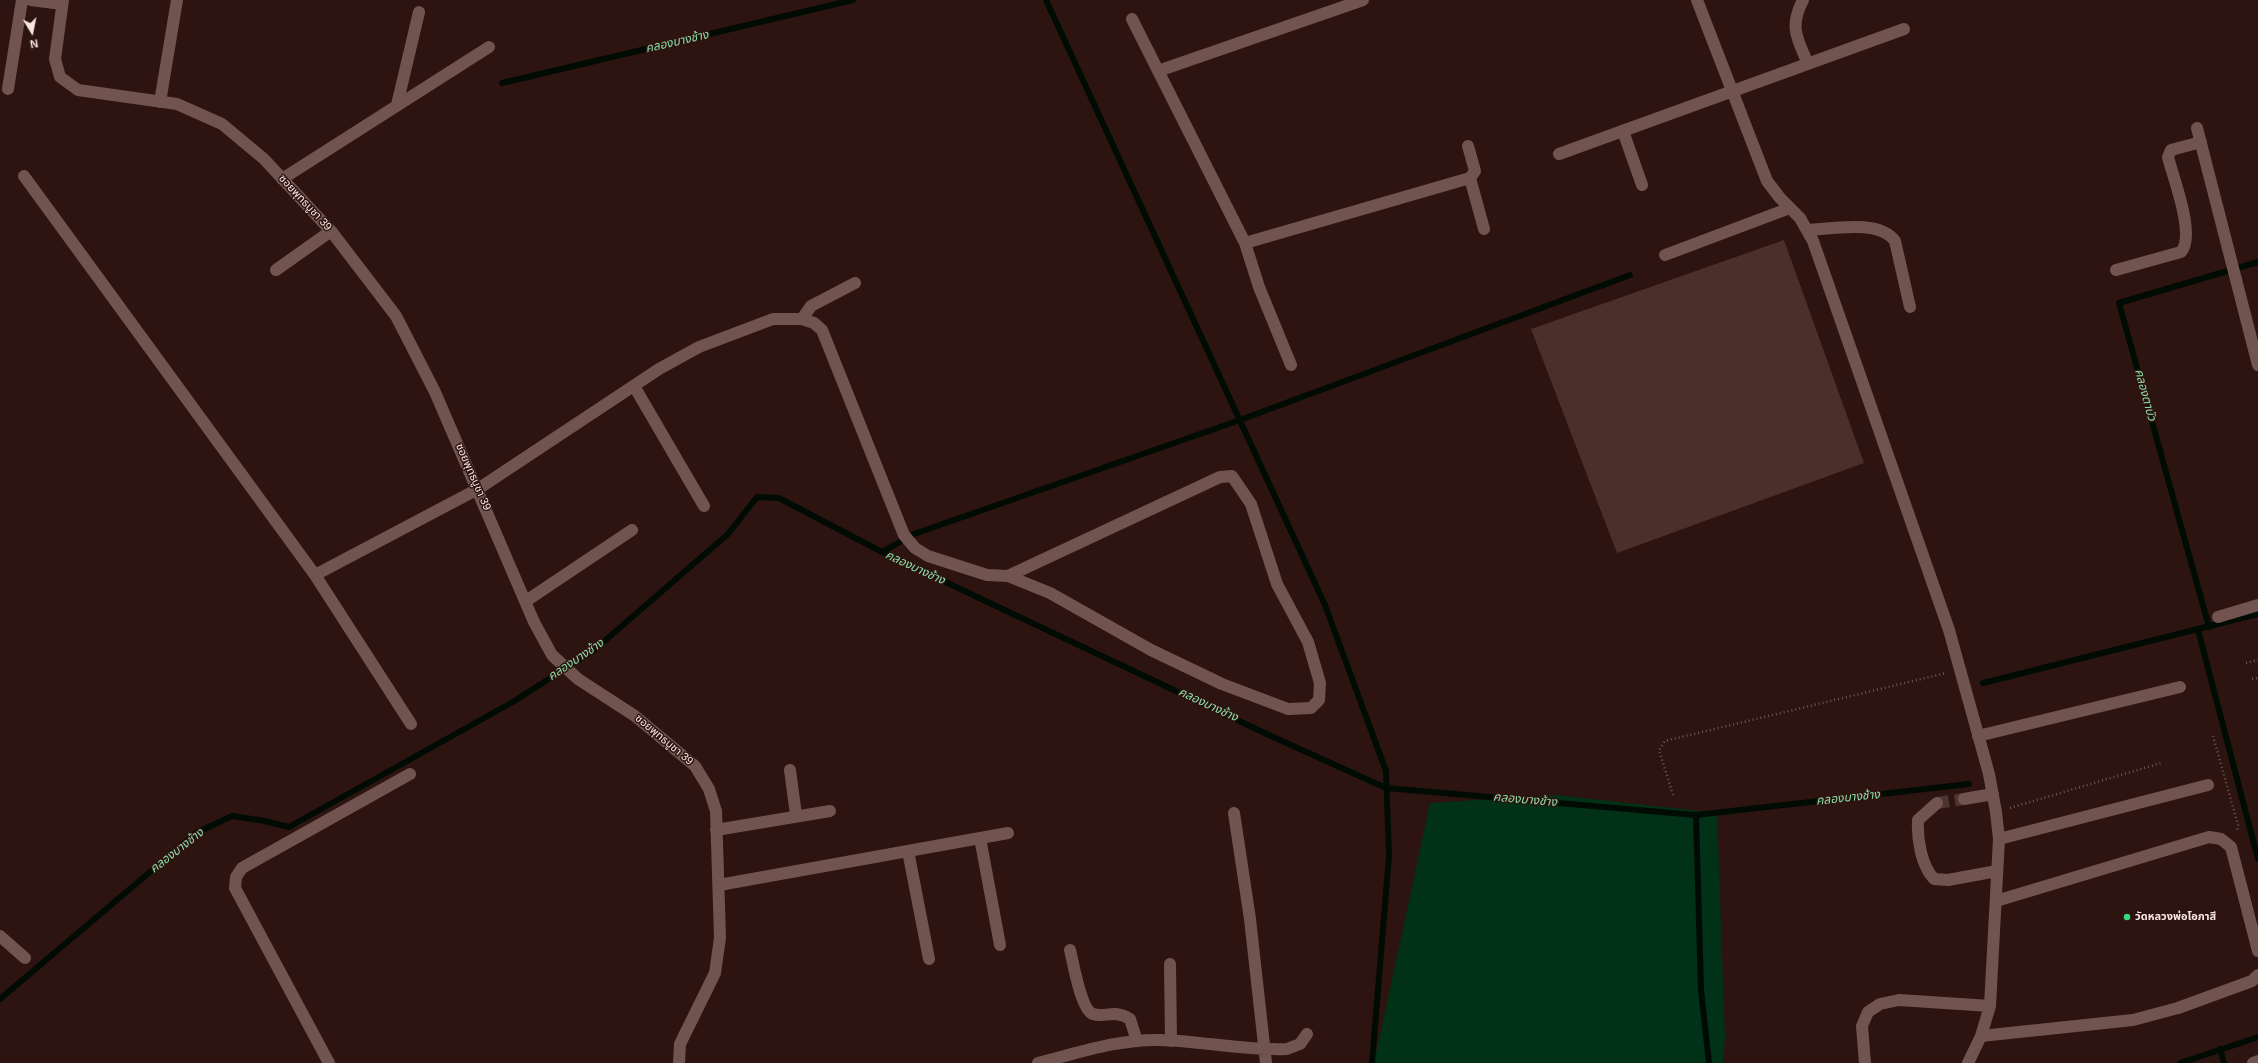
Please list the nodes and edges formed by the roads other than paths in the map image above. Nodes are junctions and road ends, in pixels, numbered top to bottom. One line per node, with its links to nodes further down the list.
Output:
1 (22, 0): 14 (street)
2 (31, 0): 7 (street)
3 (177, 0): 16 (street)
4 (1364, 0): 13 (street)
5 (1697, 0): 15 (street)
6 (1803, 0): 12 (street)
7 (62, 2): 16 (street, ซอยพุทธบูชา 39)
8 (419, 12): 17 (street)
9 (1132, 19): 13 (street)
10 (1904, 29): 12 (street)
11 (490, 47): 17 (street)
12 (1808, 64): 15 (street)
13 (1158, 71): 31 (street)
14 (8, 89)
15 (1733, 92): 19 (street); 27 (street)
16 (160, 102): 24 (street, ซอยพุทธบูชา 39)
17 (397, 105): 24 (street)
18 (2197, 128): 20 (street)
19 (1623, 131): 22 (street); 26 (street)
20 (2201, 142): 34 (street); 39 (street)
21 (1468, 146): 25 (street)
22 (1558, 154)
23 (24, 176): 44 (street)
24 (282, 178): 30 (street, ซอยพุทธบูชา 39)
25 (1470, 178): 28 (street); 31 (street)
26 (1642, 184)
27 (1790, 208): 29 (street); 32 (street)
28 (1484, 229)
29 (1807, 230): 36 (street); 51 (street)
30 (331, 231): 33 (street); 41 (street, ซอยพุทธบูชา 39)
31 (1245, 243): 38 (street)
32 (1665, 256)
33 (276, 270)
34 (2116, 270)
35 (855, 283): 37 (street)
36 (1910, 307)
37 (802, 319): 40 (street); 45 (street)
38 (1291, 365)
39 (2258, 365)
40 (634, 386): 41 (street); 42 (street)
41 (478, 489): 44 (street); 46 (street, ซอยพุทธบูชา 39)
42 (704, 506)
43 (632, 530): 46 (street)
44 (315, 575): 50 (street)
45 (1008, 576): 45 (street)
46 (526, 600): 61 (street, ซอยพุทธบูชา 39)
47 (2258, 605): 48 (street)
48 (2218, 617)
49 (2180, 687): 51 (street)
50 (411, 724)
51 (1978, 736): 55 (street)
52 (790, 770): 60 (street)
53 (410, 774): 84 (street)
54 (2208, 785): 64 (street)
55 (1993, 794): 56 (street); 64 (street)
56 (1964, 799)
57 (1937, 803): 66 (street)
58 (830, 811): 60 (street)
59 (1234, 813): 82 (street)
60 (796, 816): 61 (street)
61 (716, 830): 67 (street, ซอยพุทธบูชา 39)
62 (1008, 833): 63 (street)
63 (980, 838): 65 (street); 70 (street)
64 (1999, 839): 66 (street)
65 (908, 851): 67 (street); 74 (street)
66 (1997, 871): 68 (street)
67 (719, 885): 85 (street, ซอยพุทธบูชา 39)
68 (1996, 901): 72 (street); 77 (street)
69 (0, 936): 73 (street)
70 (1000, 945)
71 (1070, 950): 80 (street)
72 (2258, 951)
73 (25, 958)
74 (929, 959)
75 (1170, 964): 81 (street)
76 (2258, 975): 79 (street)
77 (1990, 1006): 79 (street); 88 (street)
78 (1306, 1034): 82 (street)
79 (1981, 1036): 89 (street)
80 (1137, 1041): 81 (street); 86 (street)
81 (1171, 1041): 82 (street)
82 (1264, 1049): 87 (street)
83 (2258, 1061): 90 (street)
84 (329, 1063)
85 (679, 1063)
86 (1038, 1063)
87 (1266, 1063)
88 (1865, 1063)
89 (1968, 1063)
90 (2253, 1063)

